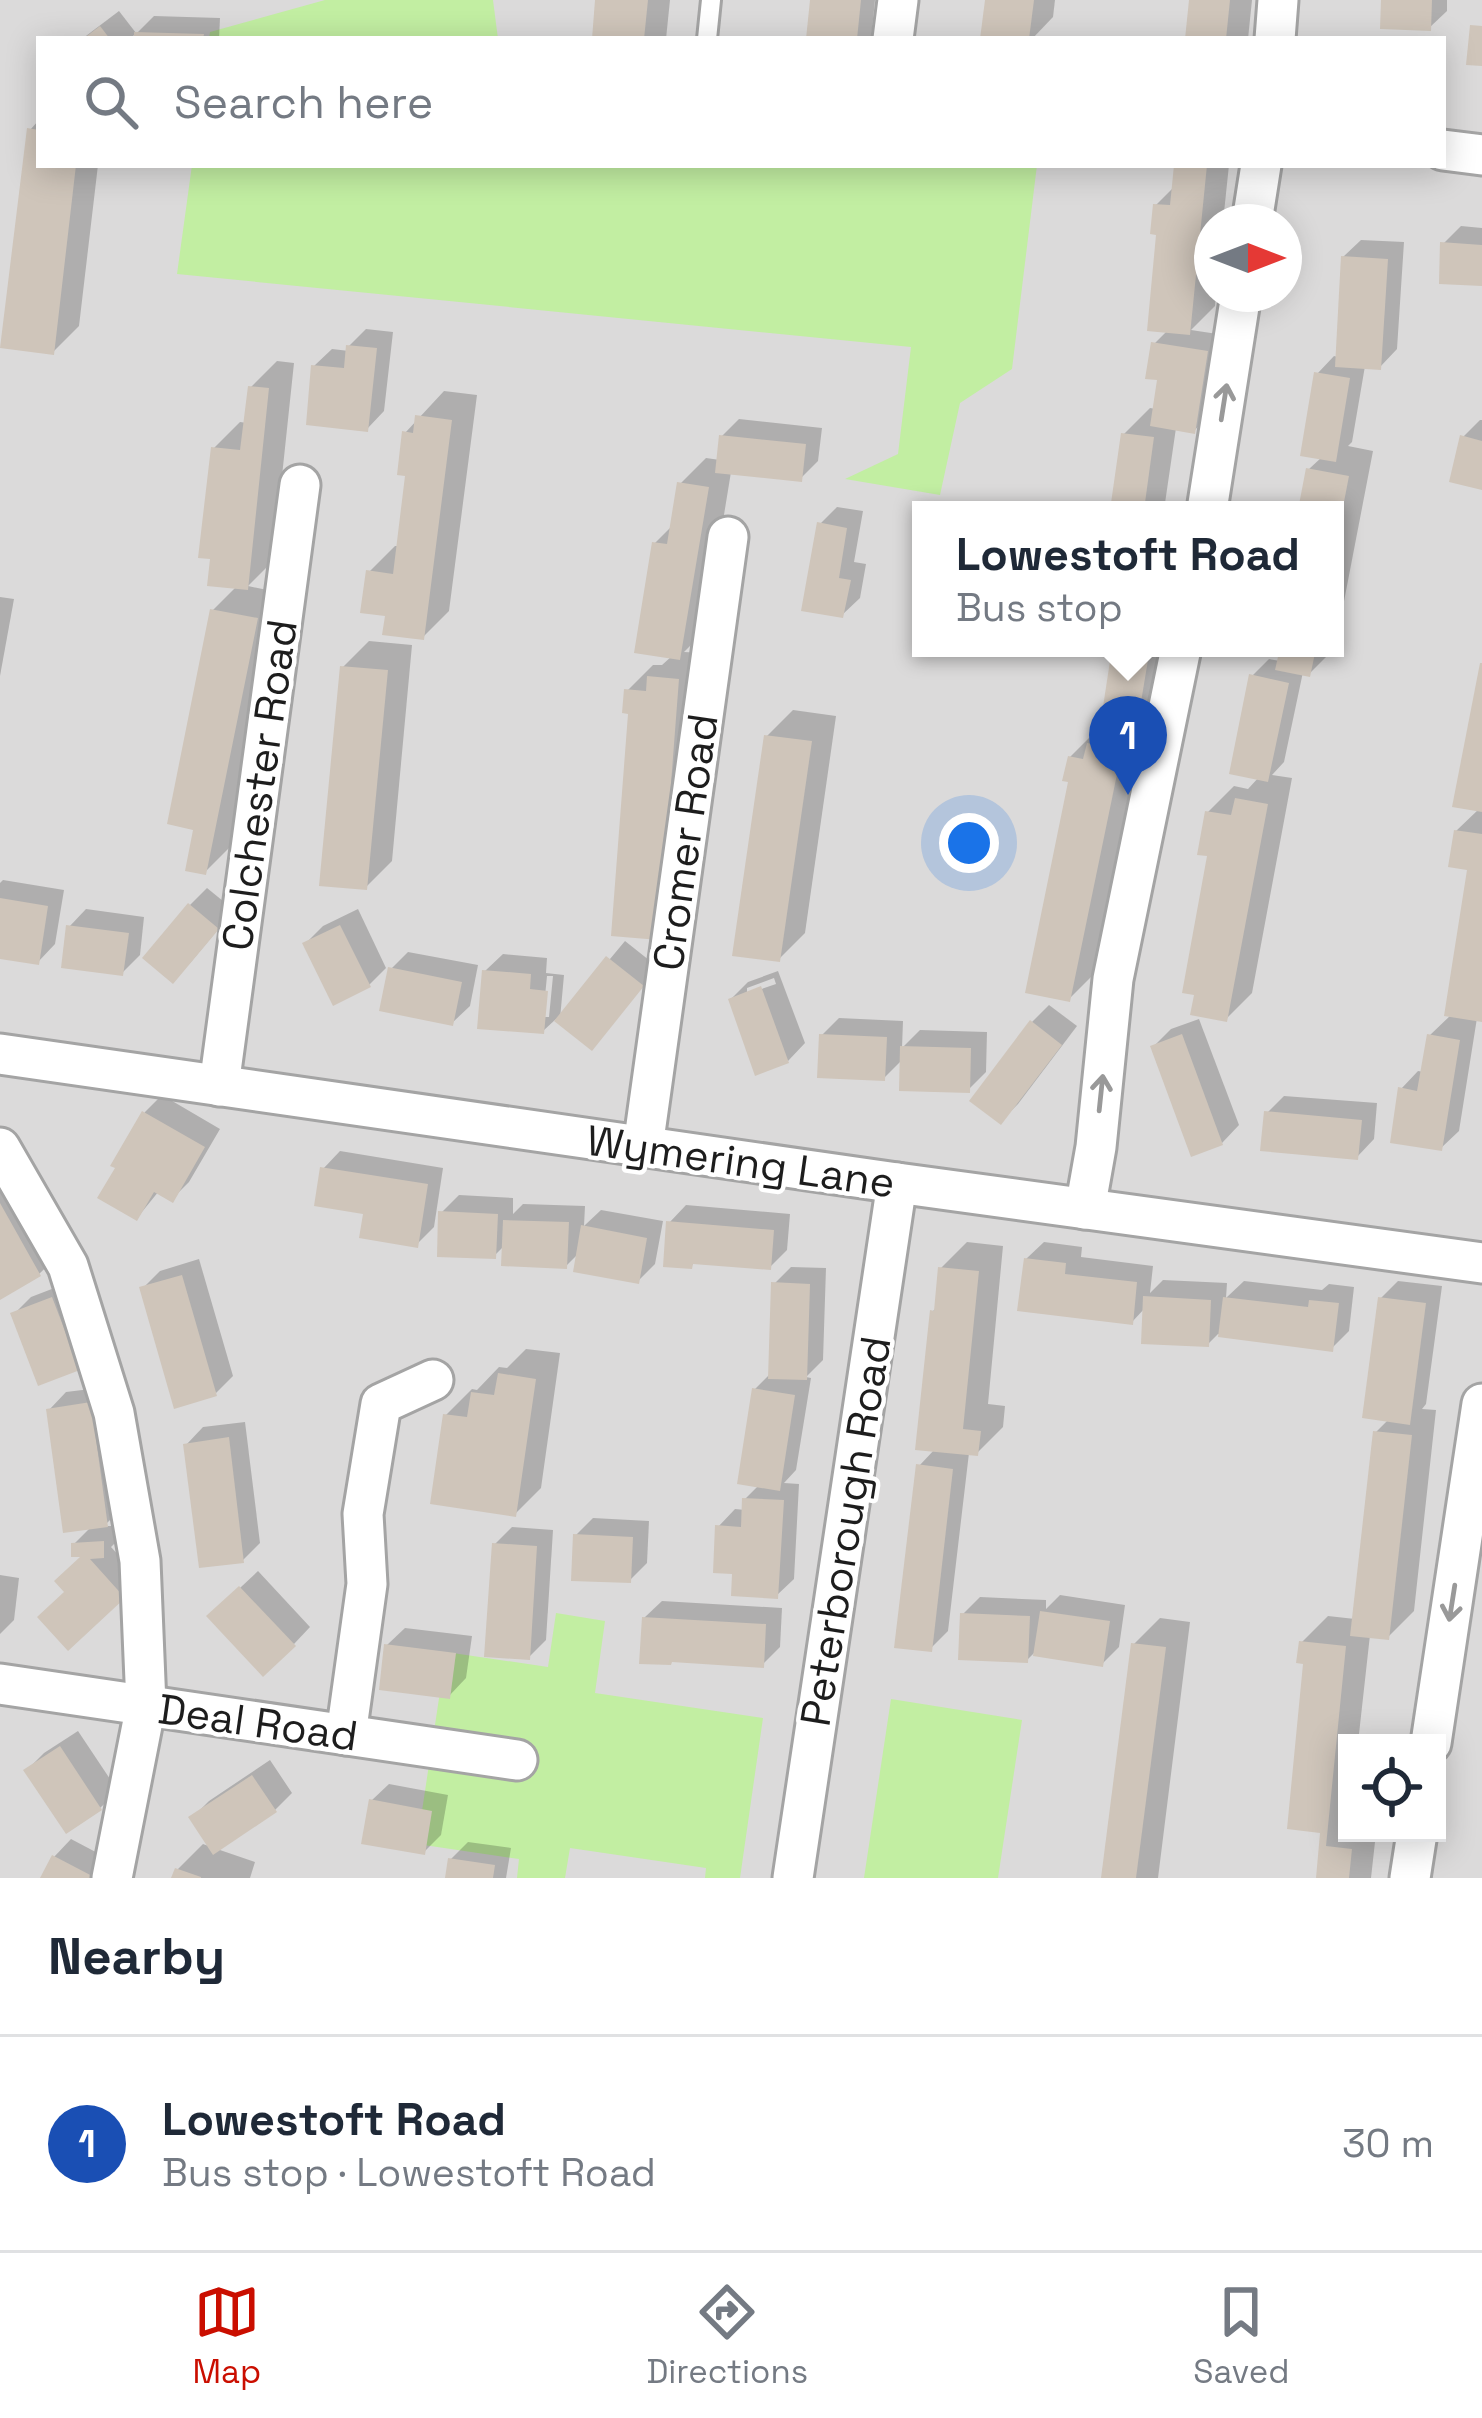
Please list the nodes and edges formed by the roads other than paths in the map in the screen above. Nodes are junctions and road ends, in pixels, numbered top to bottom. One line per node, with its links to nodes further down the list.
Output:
1 (711, 0): 4 (lane)
2 (898, 0): 5 (street)
3 (1278, 0): 6 (street)
4 (707, 36)
5 (893, 36)
6 (1275, 36)
7 (1446, 150): 8 (street)
8 (1482, 155)
9 (1261, 168): 10 (street)
10 (1255, 204)
11 (1238, 312): 13 (street, one-way to 11)
12 (300, 484): 17 (street, Colchester Road)
13 (1208, 501)
14 (728, 537): 18 (street, Cromer Road)
15 (1179, 657): 21 (street, one-way to 15)
16 (0, 1054): 17 (street, Wymering Lane)
17 (219, 1086): 18 (street, Wymering Lane)
18 (643, 1147): 20 (street, Wymering Lane)
19 (0, 1148): 26 (street)
20 (897, 1184): 21 (street, Wymering Lane); 32 (street, Peterborough Road)
21 (1085, 1209): 22 (street, Wymering Lane)
22 (1482, 1263)
23 (433, 1380): 28 (street)
24 (1482, 1404): 27 (street, one-way to 27)
25 (0, 1684): 26 (street, Deal Road)
26 (146, 1705): 28 (street, Deal Road); 31 (street)
27 (1432, 1734)
28 (346, 1735): 29 (street, Deal Road)
29 (517, 1760)
30 (1416, 1842): 33 (street)
31 (112, 1878)
32 (793, 1878)
33 (1410, 1878)

